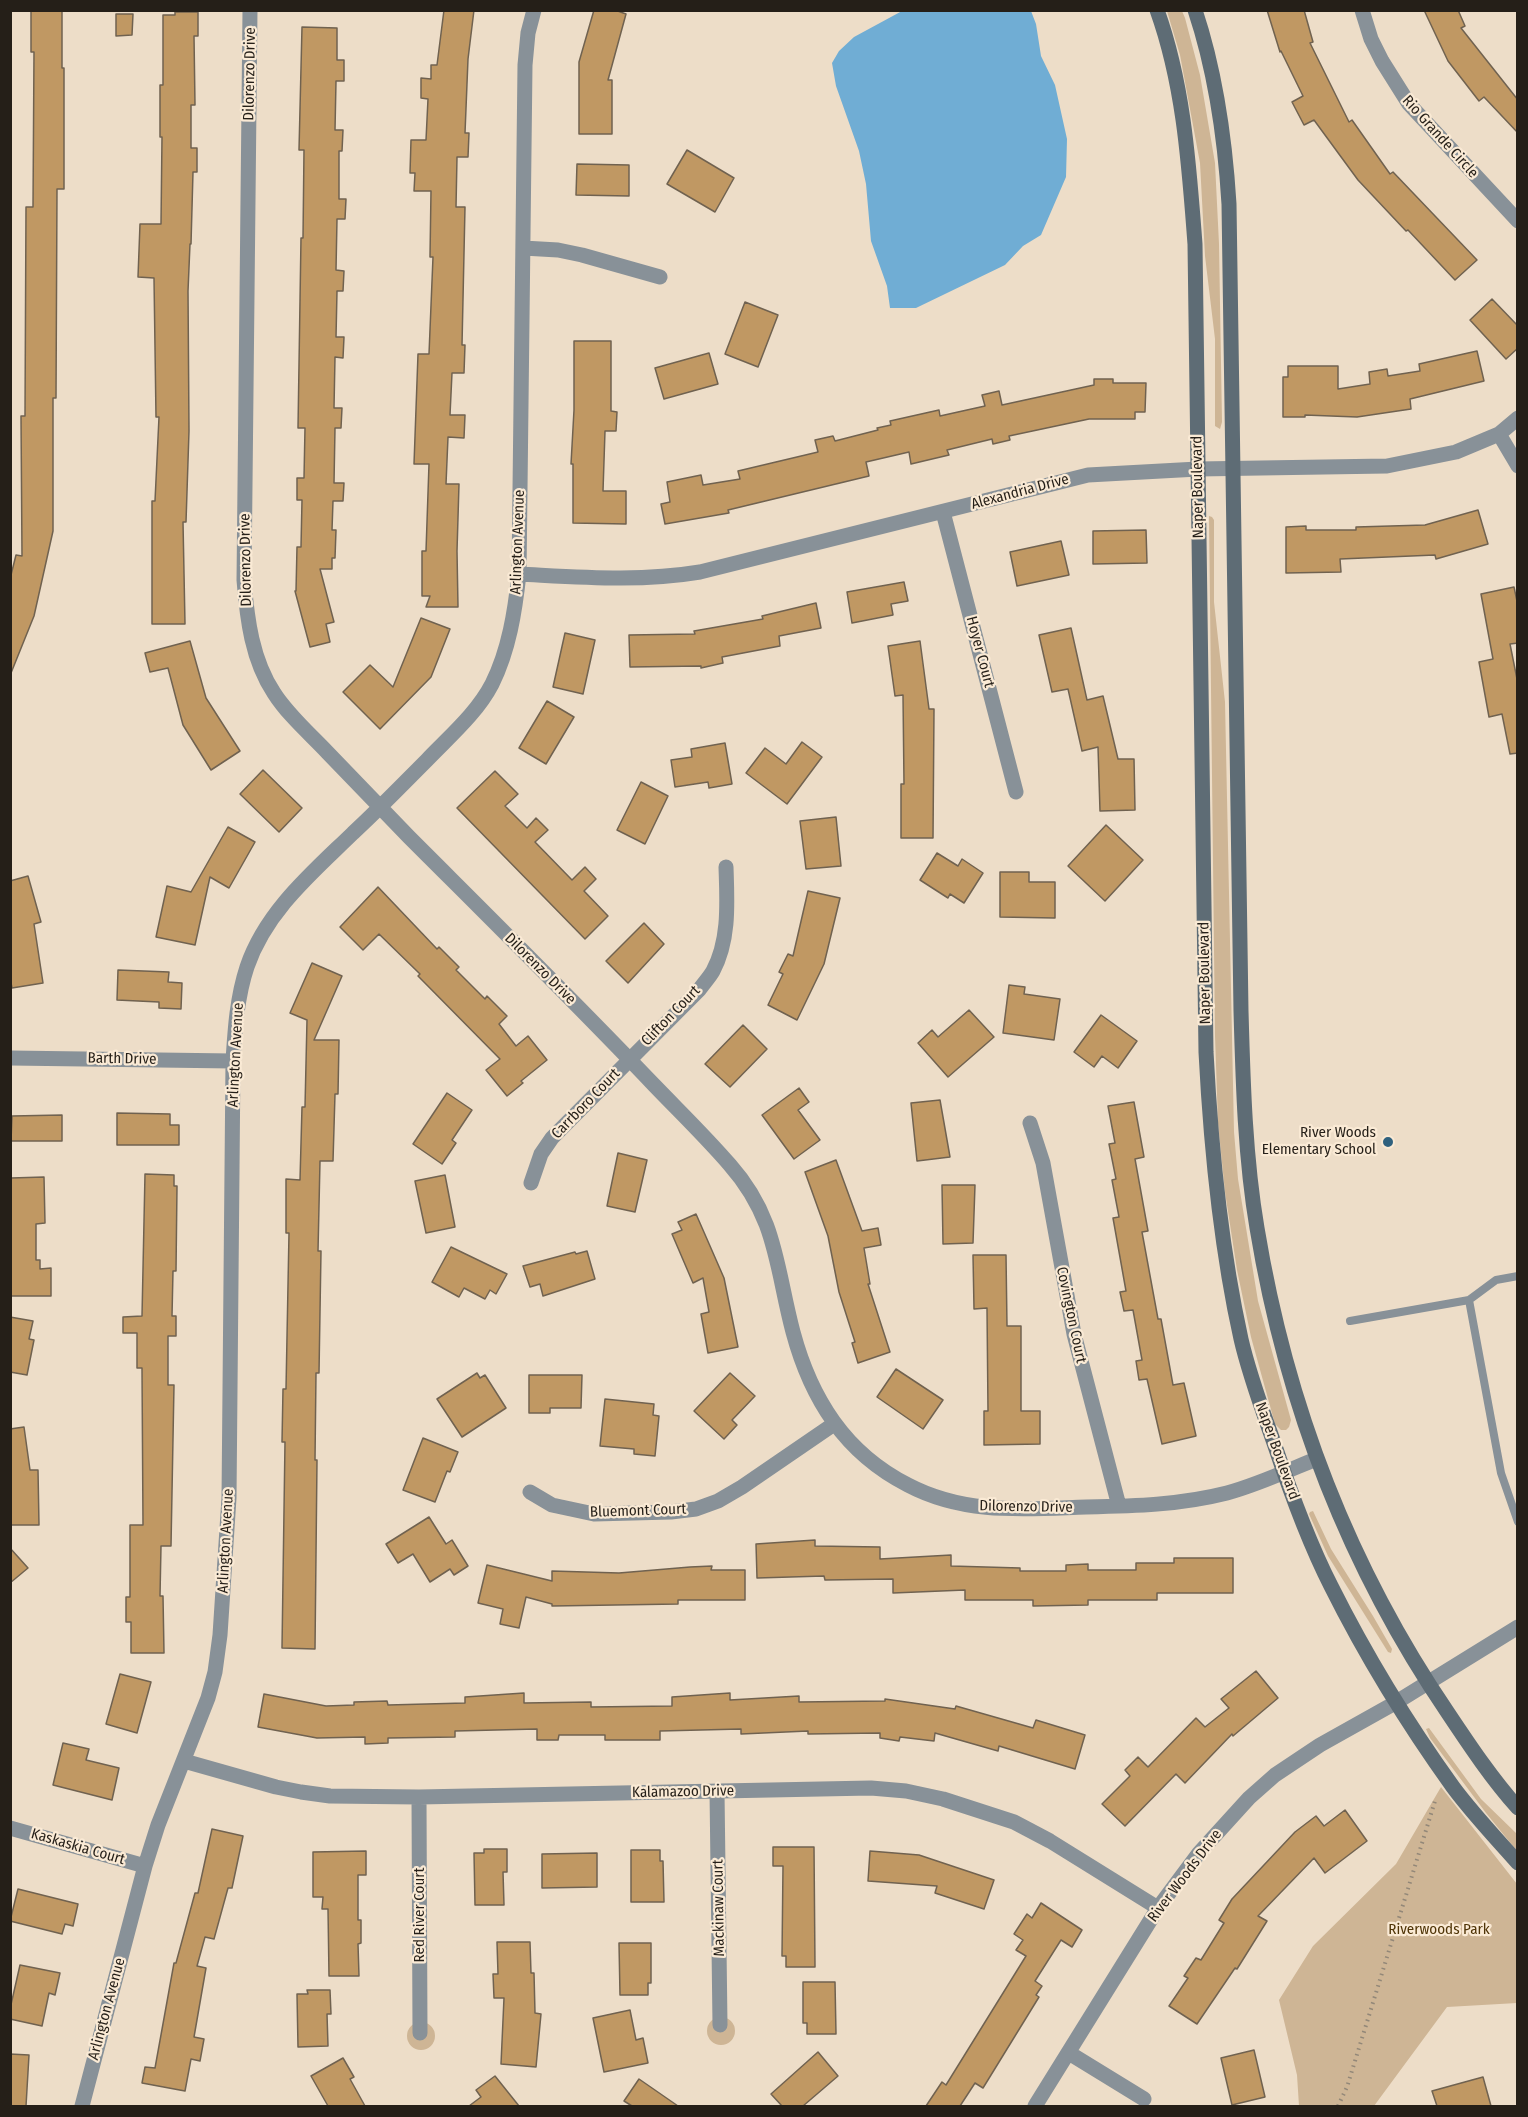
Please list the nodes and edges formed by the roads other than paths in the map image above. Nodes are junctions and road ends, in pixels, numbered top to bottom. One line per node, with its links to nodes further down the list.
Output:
1 (250, 10): 17 (street, Dilorenzo Drive)
2 (534, 10): 7 (street, Arlington Avenue)
3 (1157, 10): 13 (main road, Naper Boulevard)
4 (1195, 10): 12 (main road)
5 (1362, 10): 6 (street, Rio Grande Circle)
6 (1518, 221)
7 (523, 248): 8 (street); 15 (street, Arlington Avenue)
8 (660, 277)
9 (1518, 418): 10 (street, Alexandria Drive)
10 (1499, 434): 11 (street); 12 (street, Alexandria Drive)
11 (1518, 466)
12 (1234, 469): 13 (street, Alexandria Drive); 28 (main road)
13 (1198, 470): 14 (street, Alexandria Drive); 29 (main road, Naper Boulevard)
14 (944, 512): 15 (street, Alexandria Drive); 16 (street, Hoyer Court)
15 (519, 574): 17 (street, Arlington Avenue)
16 (1016, 792)
17 (380, 807): 20 (street, Dilorenzo Drive); 21 (street, Arlington Avenue)
18 (726, 867): 20 (street, Clifton Court)
19 (10, 1058): 21 (street, Barth Drive)
20 (629, 1059): 23 (street, Carrboro Court); 27 (street, Dilorenzo Drive)
21 (233, 1061): 36 (street, Arlington Avenue)
22 (1030, 1123): 31 (street, Covington Court)
23 (531, 1183)
24 (1518, 1276): 25 (lane)
25 (1469, 1300): 26 (lane); 32 (lane)
26 (1350, 1321)
27 (834, 1424): 30 (street, Bluemont Court); 31 (street, Dilorenzo Drive)
28 (1316, 1459): 29 (street, Dilorenzo Drive); 34 (main road)
29 (1284, 1472): 31 (street, Dilorenzo Drive); 35 (main road, Naper Boulevard)
30 (530, 1492)
31 (1119, 1506)
32 (1518, 1522)
33 (1518, 1627): 34 (street, River Woods Drive)
34 (1427, 1683): 35 (street, River Woods Drive); 39 (main road)
35 (1395, 1703): 41 (main road, Naper Boulevard); 43 (street, River Woods Drive)
36 (184, 1761): 38 (street, Kalamazoo Drive); 42 (street, Arlington Avenue)
37 (717, 1791): 38 (street, Kalamazoo Drive); 43 (street, Kalamazoo Drive); 44 (street, Mackinaw Court)
38 (419, 1797): 45 (street, Red River Court)
39 (1518, 1808)
40 (10, 1828): 42 (street, Kaskaskia Court)
41 (1518, 1863)
42 (145, 1866): 48 (street, Arlington Avenue)
43 (1158, 1908): 46 (street, River Woods Drive)
44 (720, 2025)
45 (420, 2033)
46 (1070, 2053): 47 (street); 49 (street, River Woods Drive)
47 (1144, 2099)
48 (82, 2106)
49 (1035, 2106)

